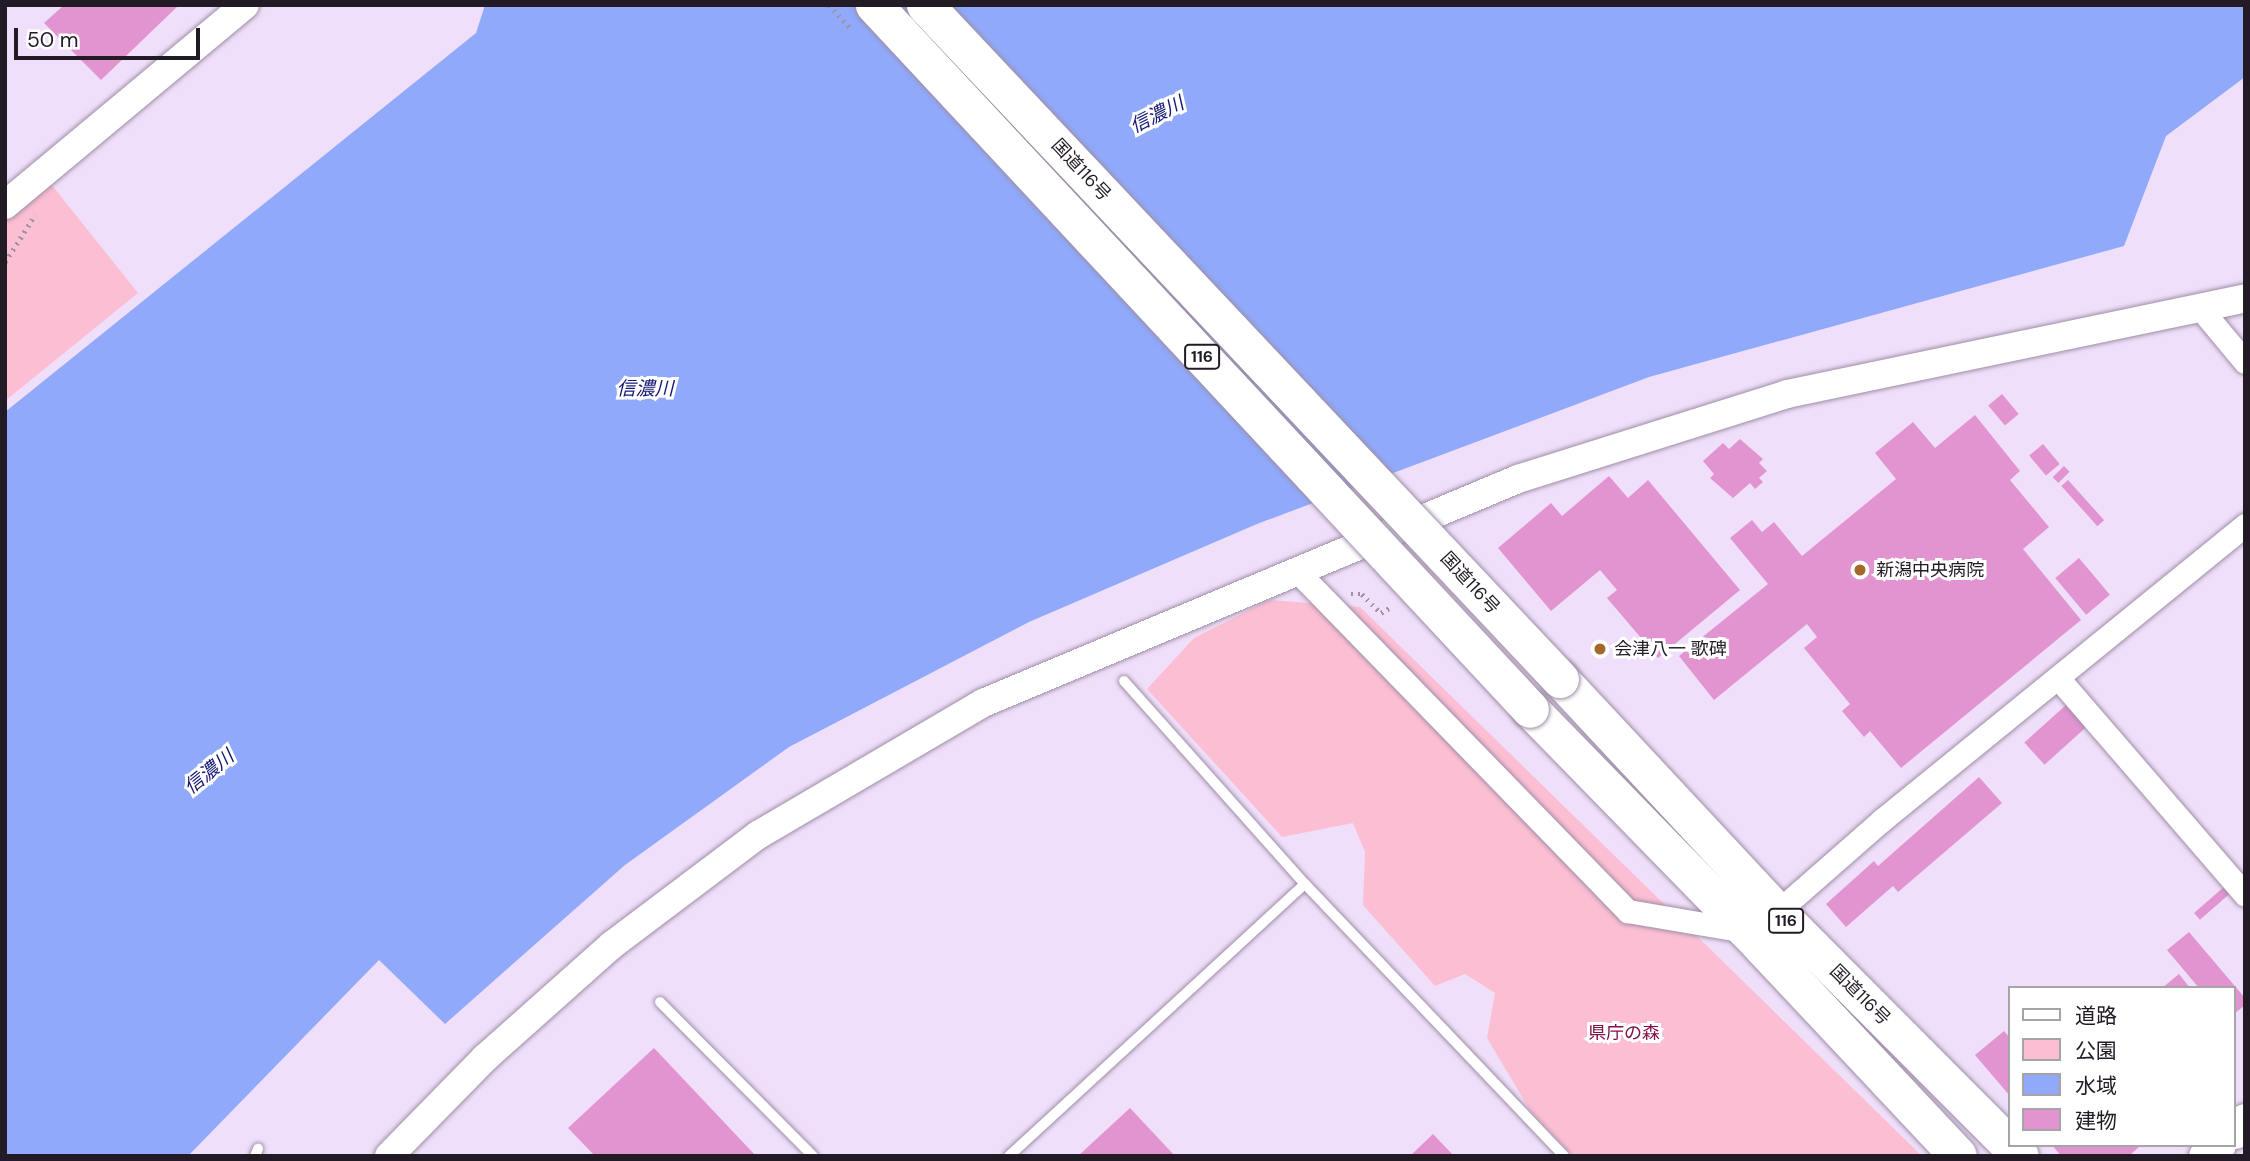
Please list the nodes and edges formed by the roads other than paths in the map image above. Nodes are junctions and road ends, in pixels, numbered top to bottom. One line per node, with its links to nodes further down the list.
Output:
1 (245, 5): 4 (street)
2 (874, 5): 15 (highway, 116, bridge)
3 (926, 5): 14 (highway, 国道116号 / 116, bridge)
4 (5, 205)
5 (2245, 298): 6 (street)
6 (2200, 308): 7 (street); 9 (street)
7 (2245, 362)
8 (2245, 525): 10 (street)
9 (1296, 570): 15 (street); 18 (street)
10 (2058, 678): 13 (street); 14 (street)
11 (1124, 681): 12 (lane)
12 (1305, 884): 20 (lane); 21 (lane)
13 (2245, 895)
14 (1777, 912): 17 (highway, 国道116号 / 116)
15 (1747, 931): 22 (highway, 116)
16 (660, 1002): 19 (lane)
17 (2008, 1144)
18 (389, 1156)
19 (813, 1156)
20 (1009, 1156)
21 (1564, 1156)
22 (1958, 1156)

